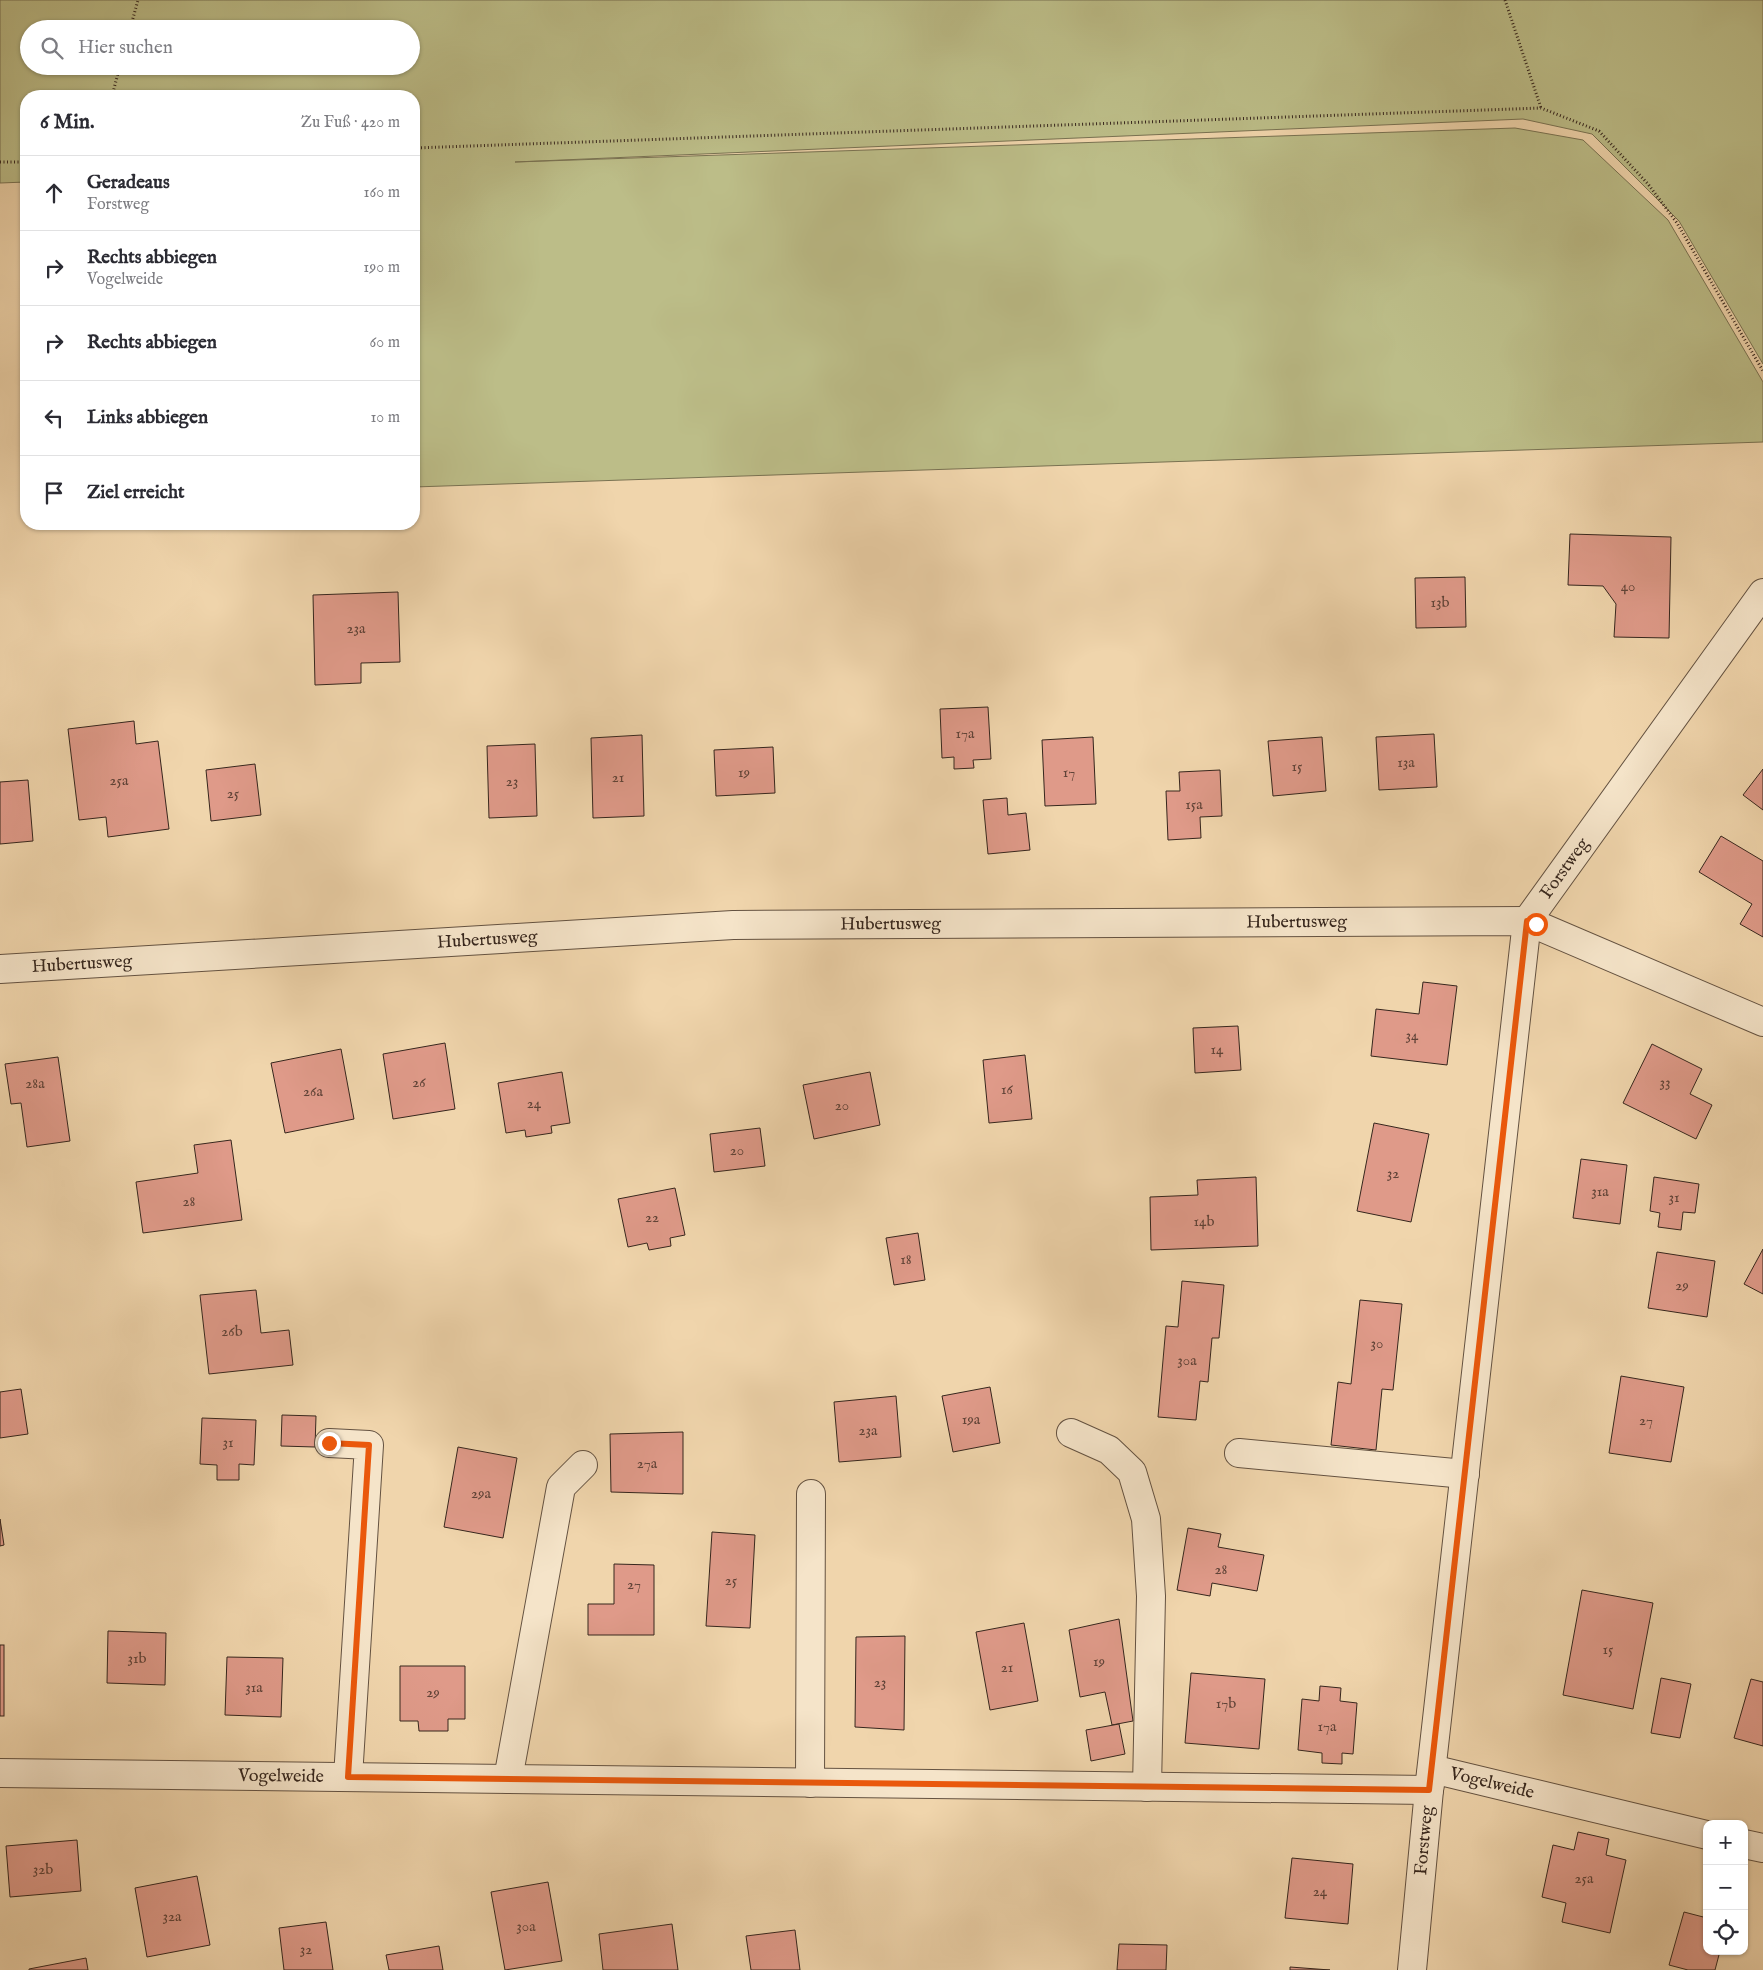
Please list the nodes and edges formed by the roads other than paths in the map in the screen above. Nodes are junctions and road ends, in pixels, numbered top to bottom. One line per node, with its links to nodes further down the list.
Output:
1 (1763, 593): 2 (street, Forstweg)
2 (1527, 921): 3 (street, Hubertusweg); 4 (street, Hubertusweg); 9 (street, Forstweg)
3 (0, 969)
4 (1763, 1022)
5 (1071, 1433): 15 (street)
6 (329, 1443): 12 (street)
7 (1239, 1453): 9 (street)
8 (583, 1464): 13 (street)
9 (1465, 1474): 16 (street, Forstweg)
10 (811, 1494): 14 (street)
11 (0, 1773): 12 (street, Vogelweide)
12 (348, 1777): 13 (street, Vogelweide)
13 (508, 1779): 14 (street, Vogelweide)
14 (810, 1782): 15 (street, Vogelweide)
15 (1147, 1786): 16 (street, Vogelweide)
16 (1429, 1790): 17 (street, Vogelweide); 20 (street, Forstweg)
17 (1703, 1834)
18 (1748, 1845): 19 (street)
19 (1763, 1848)
20 (1412, 1970)

